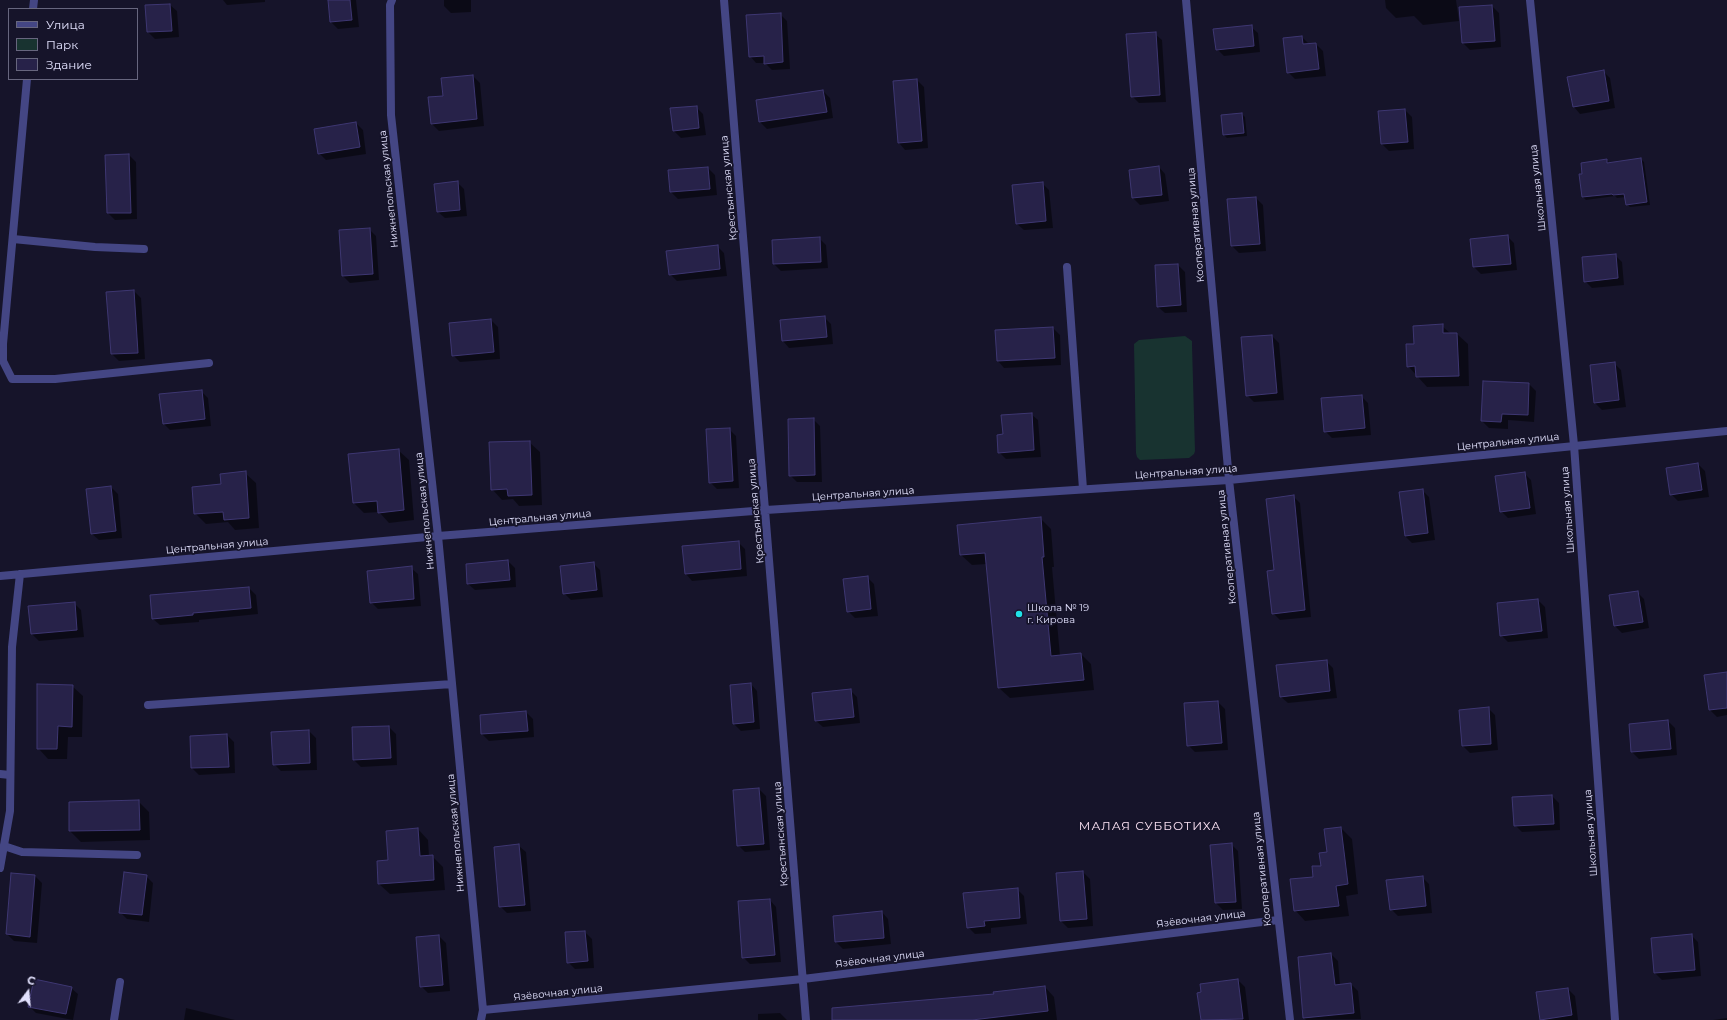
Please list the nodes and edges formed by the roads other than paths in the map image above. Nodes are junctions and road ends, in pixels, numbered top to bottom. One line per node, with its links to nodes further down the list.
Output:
1 (392, 0): 15 (street, Нижнепольская улица)
2 (724, 0): 14 (street, Крестьянская улица)
3 (1186, 0): 12 (street, Кооперативная улица)
4 (1530, 0): 11 (street, Школьная улица)
5 (27, 80): 6 (street)
6 (12, 240): 7 (street); 9 (street)
7 (144, 249)
8 (1067, 267): 13 (street)
9 (209, 363)
10 (1727, 431): 11 (street, Центральная улица)
11 (1574, 445): 12 (street, Центральная улица); 33 (street, Школьная улица)
12 (1229, 480): 13 (street, Центральная улица); 25 (street, Кооперативная улица)
13 (1083, 489): 14 (street, Центральная улица)
14 (766, 510): 15 (street, Центральная улица); 26 (street, Крестьянская улица)
15 (438, 536): 16 (street, Центральная улица); 18 (street, Нижнепольская улица)
16 (20, 574): 17 (street, Центральная улица); 21 (street)
17 (0, 576)
18 (452, 684): 19 (street); 28 (street, Нижнепольская улица)
19 (148, 706)
20 (0, 774): 21 (street)
21 (10, 775): 22 (street)
22 (4, 846): 23 (street); 24 (street)
23 (137, 855)
24 (0, 868)
25 (1278, 920): 26 (street, Язёвочная улица); 32 (street, Кооперативная улица)
26 (803, 979): 28 (street, Язёвочная улица); 31 (street, Крестьянская улица)
27 (120, 982): 29 (street)
28 (484, 1010): 30 (street, Нижнепольская улица)
29 (114, 1020)
30 (481, 1020)
31 (806, 1020)
32 (1290, 1020)
33 (1614, 1020)

